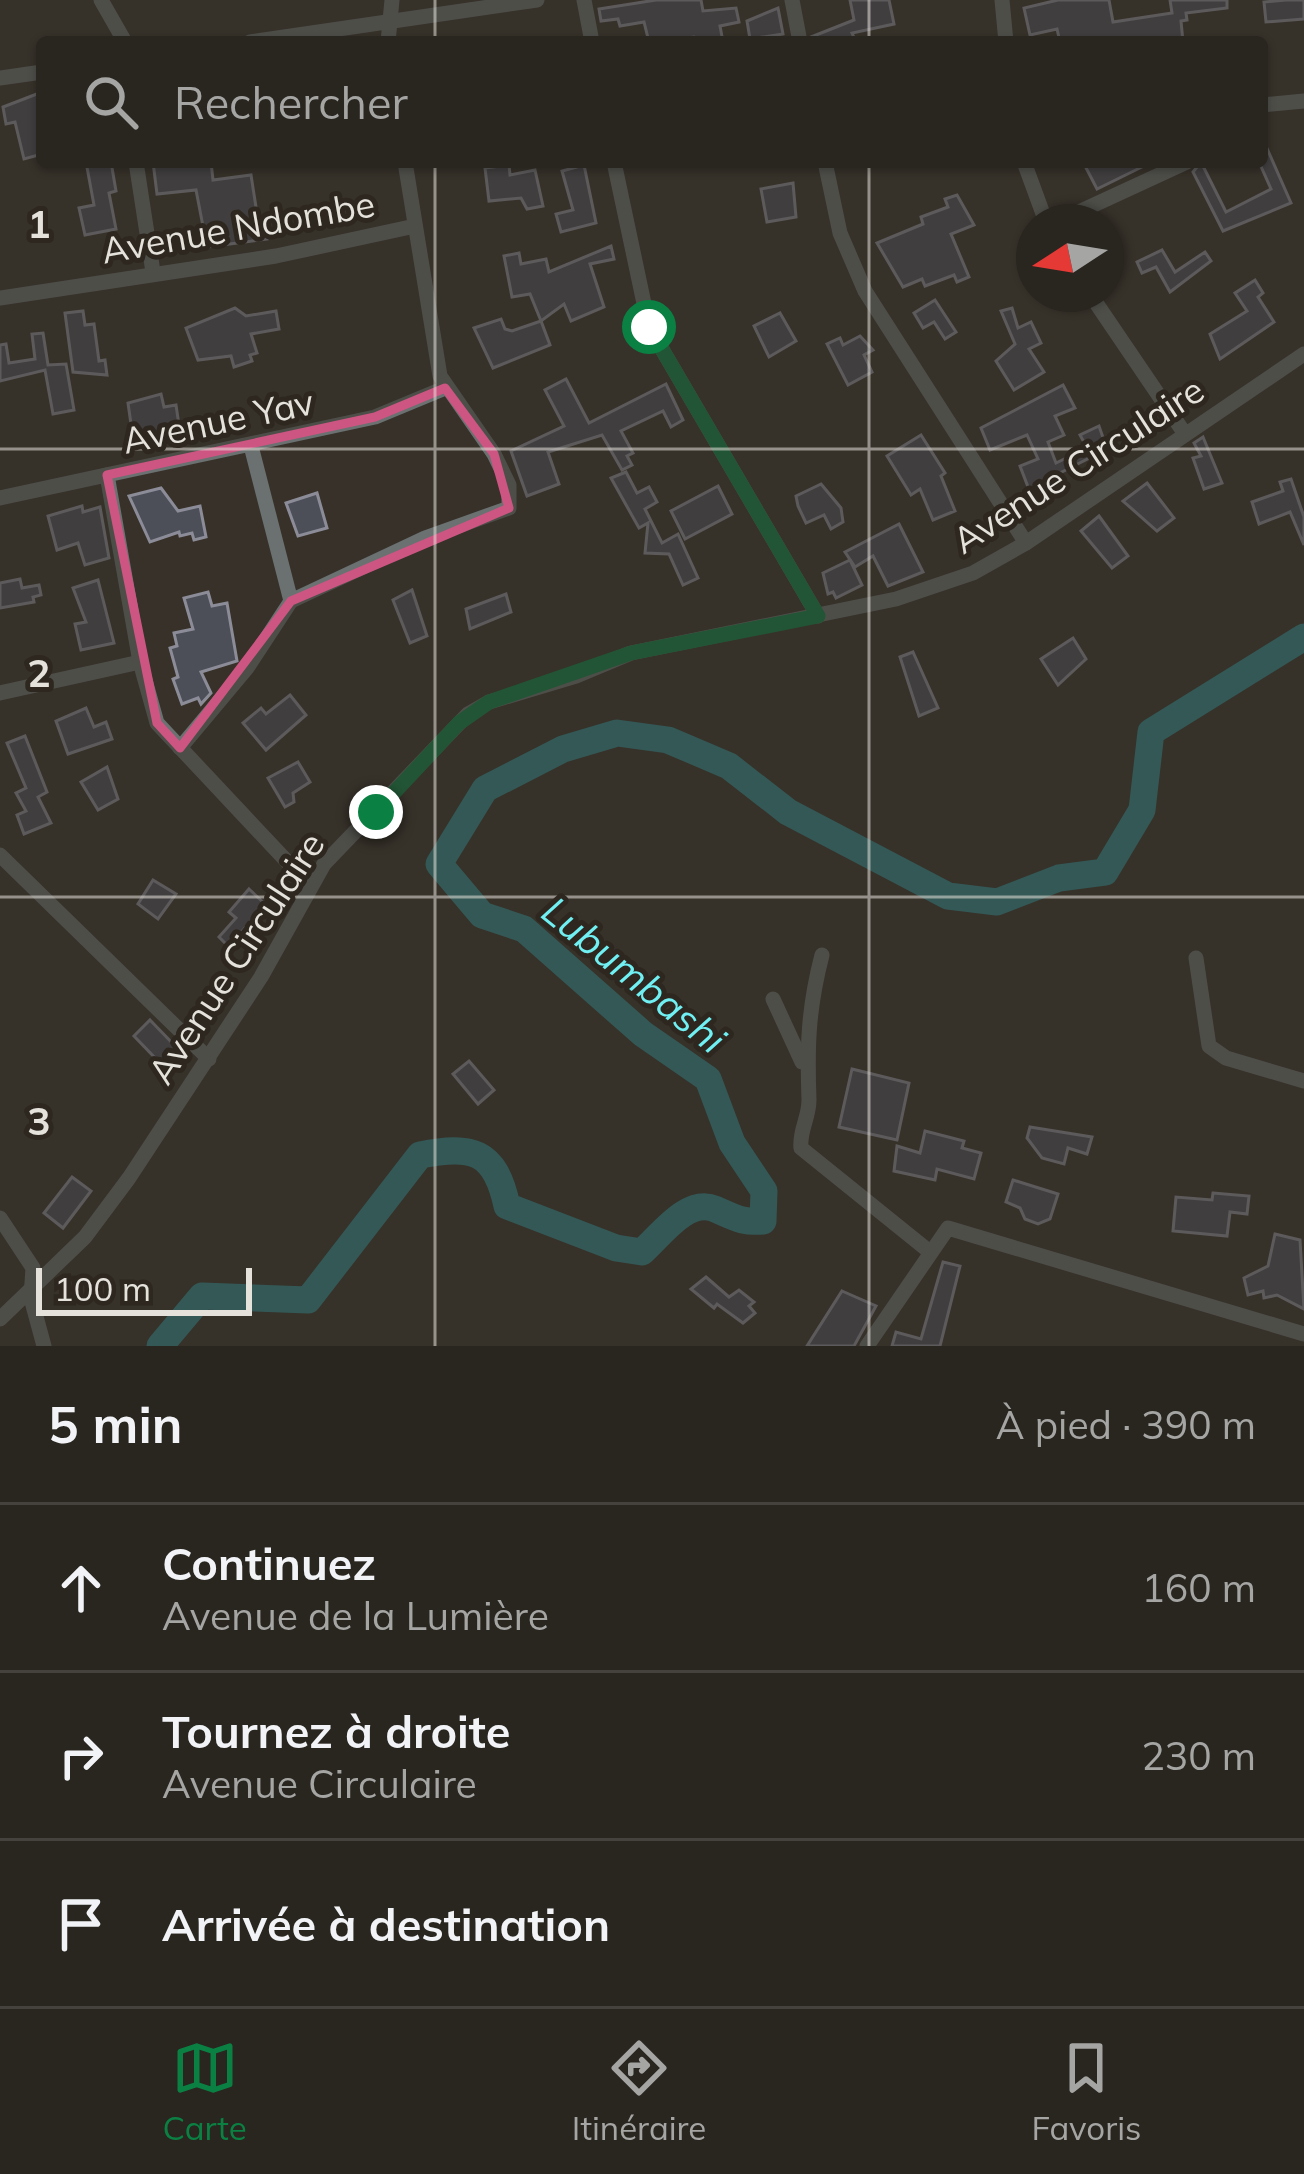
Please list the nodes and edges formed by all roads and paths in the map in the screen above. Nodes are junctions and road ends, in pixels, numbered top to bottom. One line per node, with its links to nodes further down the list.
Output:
1 (100, 0): 8 (street)
2 (392, 0): 7 (street)
3 (537, 0): 7 (street)
4 (584, 0): 11 (street)
5 (792, 0): 12 (street)
6 (1001, 0): 13 (street)
7 (389, 23): 9 (street); 10 (street)
8 (121, 36)
9 (294, 36)
10 (388, 36)
11 (591, 36)
12 (799, 36)
13 (1005, 36)
14 (36, 73): 15 (street)
15 (0, 78)
16 (1304, 100): 17 (street)
17 (1268, 108)
18 (137, 168): 27 (street)
19 (406, 168): 26 (street)
20 (615, 168): 38 (street)
21 (826, 168): 36 (street)
22 (1026, 168): 24 (street)
23 (1174, 168): 25 (street)
24 (1039, 204)
25 (1097, 204)
26 (415, 226): 27 (street, Avenue Ndombe); 31 (street)
27 (153, 272): 28 (street, Avenue Ndombe)
28 (0, 298)
29 (1102, 312): 32 (street)
30 (1304, 354): 32 (street, Avenue Circulaire)
31 (445, 388): 33 (street, Avenue Yav); 37 (street)
32 (1185, 434): 36 (street, Avenue Circulaire)
33 (251, 446): 34 (street, Avenue Yav); 37 (street)
34 (106, 476): 35 (street, Avenue Yav); 39 (street)
35 (0, 497)
36 (1026, 543): 38 (street, Avenue Circulaire)
37 (291, 601): 41 (street)
38 (818, 616): 43 (street, Avenue Circulaire)
39 (140, 662): 40 (street); 41 (street)
40 (0, 693)
41 (180, 748): 43 (street)
42 (0, 855): 47 (street)
43 (310, 886): 47 (street, Avenue Circulaire)
44 (822, 955): 48 (street)
45 (1196, 958): 49 (street)
46 (773, 999): 48 (street)
47 (209, 1059): 52 (street, Avenue Circulaire)
48 (804, 1066): 51 (street)
49 (1304, 1081)
50 (0, 1218): 52 (street)
51 (930, 1252): 54 (street); 56 (street)
52 (32, 1293): 53 (street, Avenue Circulaire); 55 (street)
53 (0, 1319)
54 (1304, 1334)
55 (44, 1346)
56 (867, 1346)

